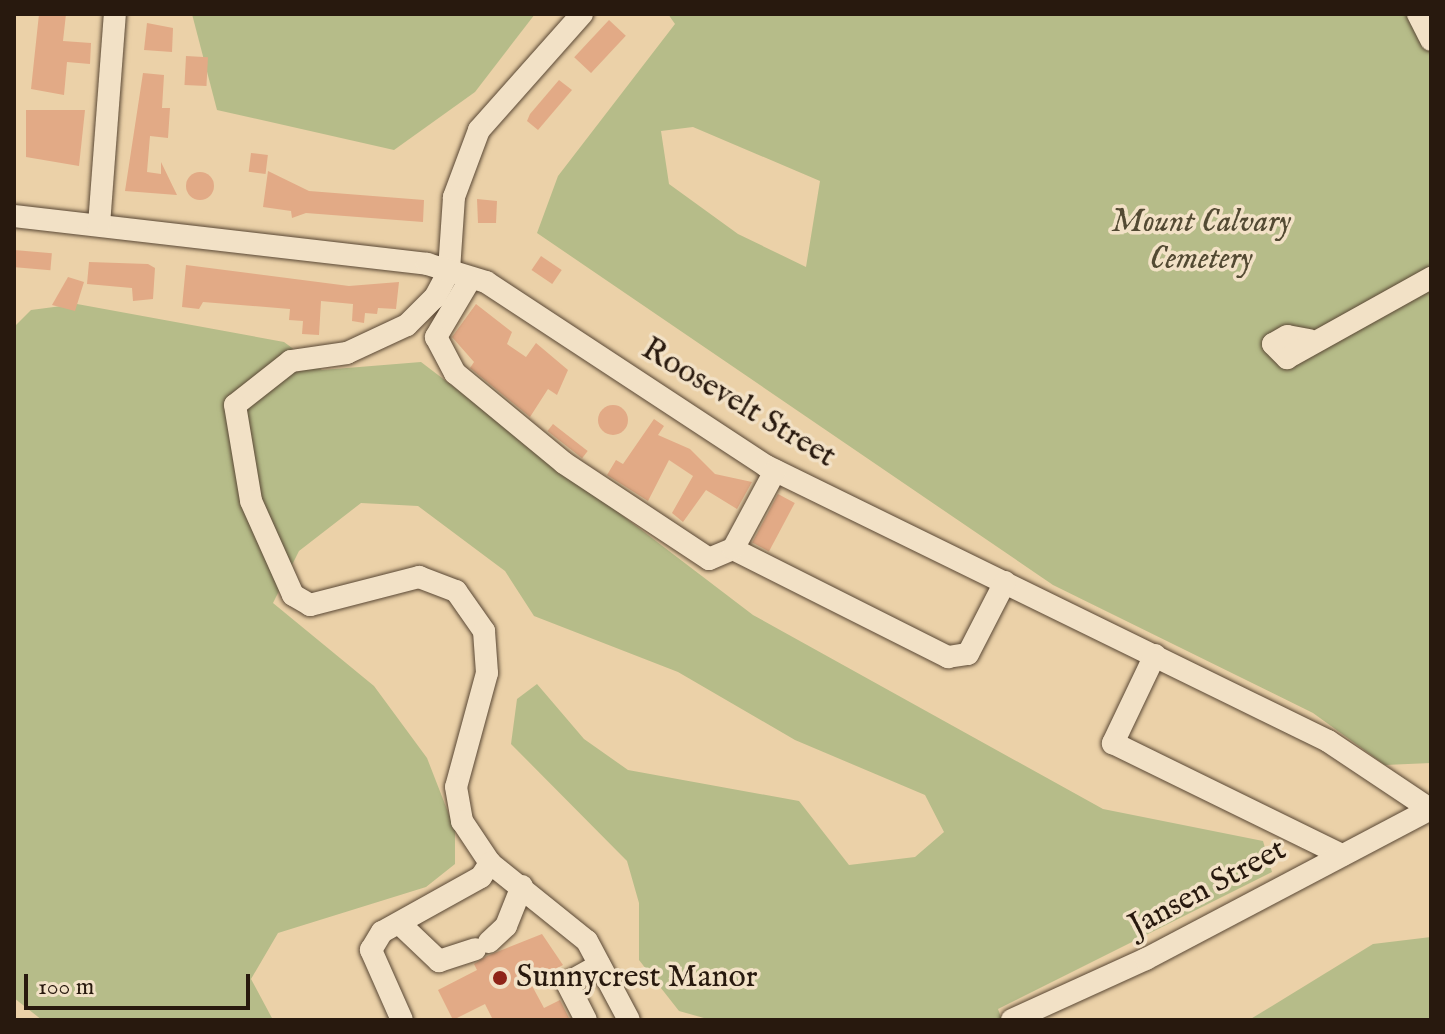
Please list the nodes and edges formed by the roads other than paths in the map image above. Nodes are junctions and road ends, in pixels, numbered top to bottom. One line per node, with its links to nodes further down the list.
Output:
1 (115, 14): 6 (street)
2 (582, 14): 7 (street)
3 (1418, 14): 4 (street)
4 (1431, 40)
5 (14, 216): 6 (street, Roosevelt Street)
6 (99, 225): 7 (street, Roosevelt Street)
7 (460, 274): 10 (street, Roosevelt Street); 11 (street); 16 (street)
8 (1431, 278): 9 (street)
9 (1309, 340)
10 (775, 471): 11 (street); 12 (street, Roosevelt Street)
11 (733, 549): 12 (street)
12 (1005, 582): 13 (street, Roosevelt Street)
13 (1155, 655): 14 (street, Roosevelt Street); 15 (street)
14 (1431, 810): 15 (street, Jansen Street)
15 (1342, 855): 23 (street, Jansen Street)
16 (490, 863): 17 (street); 18 (street)
17 (522, 886): 18 (street); 19 (street)
18 (400, 924): 20 (street)
19 (599, 965): 21 (street); 22 (street)
20 (402, 1020)
21 (586, 1020)
22 (629, 1020)
23 (1012, 1020)

